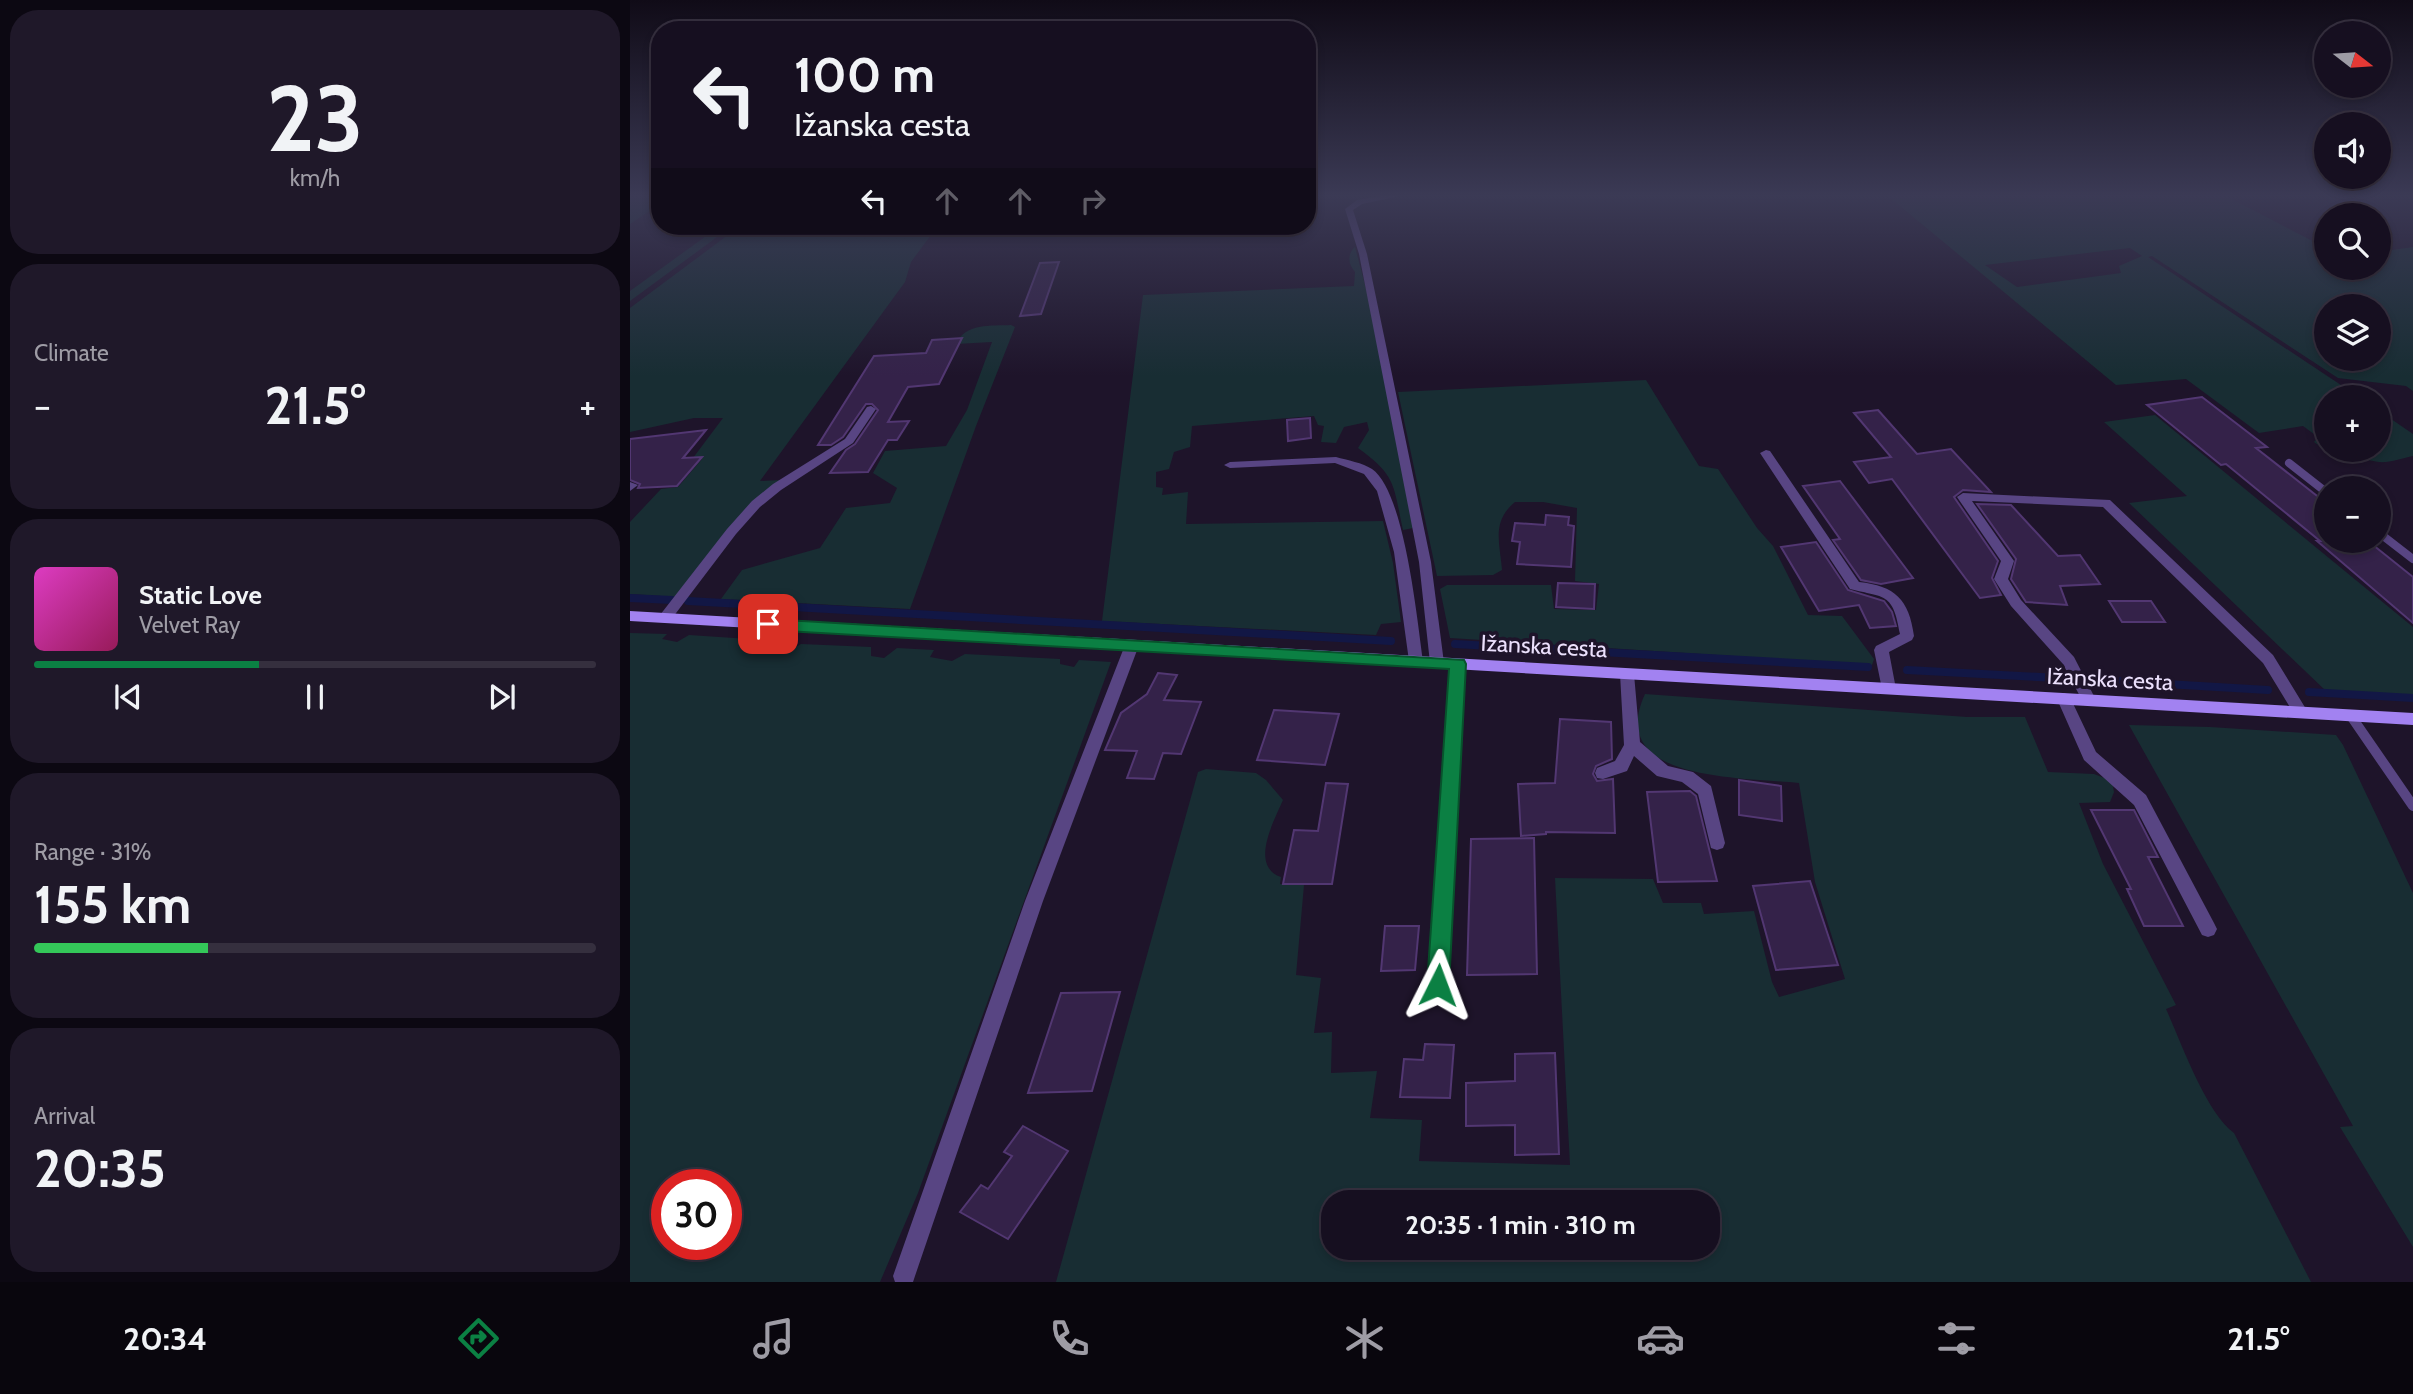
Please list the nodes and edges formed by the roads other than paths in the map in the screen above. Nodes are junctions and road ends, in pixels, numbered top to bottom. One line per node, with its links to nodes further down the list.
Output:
1 (1363, 256): 13 (street)
2 (871, 409): 10 (street)
3 (1766, 453): 16 (street)
4 (2289, 463): 6 (lane)
5 (1230, 465): 12 (street)
6 (2314, 483)
7 (2391, 543): 8 (lane)
8 (2413, 559)
9 (630, 616): 10 (street, Ižanska cesta)
10 (665, 618): 11 (street, Ižanska cesta)
11 (1132, 645): 12 (street, Ižanska cesta); 28 (street)
12 (1416, 662): 13 (street, Ižanska cesta)
13 (1437, 663): 14 (street, Ižanska cesta)
14 (1458, 664): 15 (street, Ižanska cesta); 27 (street)
15 (1628, 674): 16 (street, Ižanska cesta); 22 (street)
16 (1889, 689): 17 (street, Ižanska cesta)
17 (2064, 699): 18 (street, Ižanska cesta); 26 (street)
18 (2088, 700): 19 (street, Ižanska cesta); 19 (street)
19 (2301, 713): 20 (street, Ižanska cesta)
20 (2351, 716): 21 (street, Ižanska cesta); 24 (lane)
21 (2413, 719)
22 (1632, 745): 23 (street); 25 (street)
23 (1603, 773)
24 (2413, 806)
25 (1717, 844)
26 (2208, 929)
27 (1438, 985)
28 (904, 1276)

